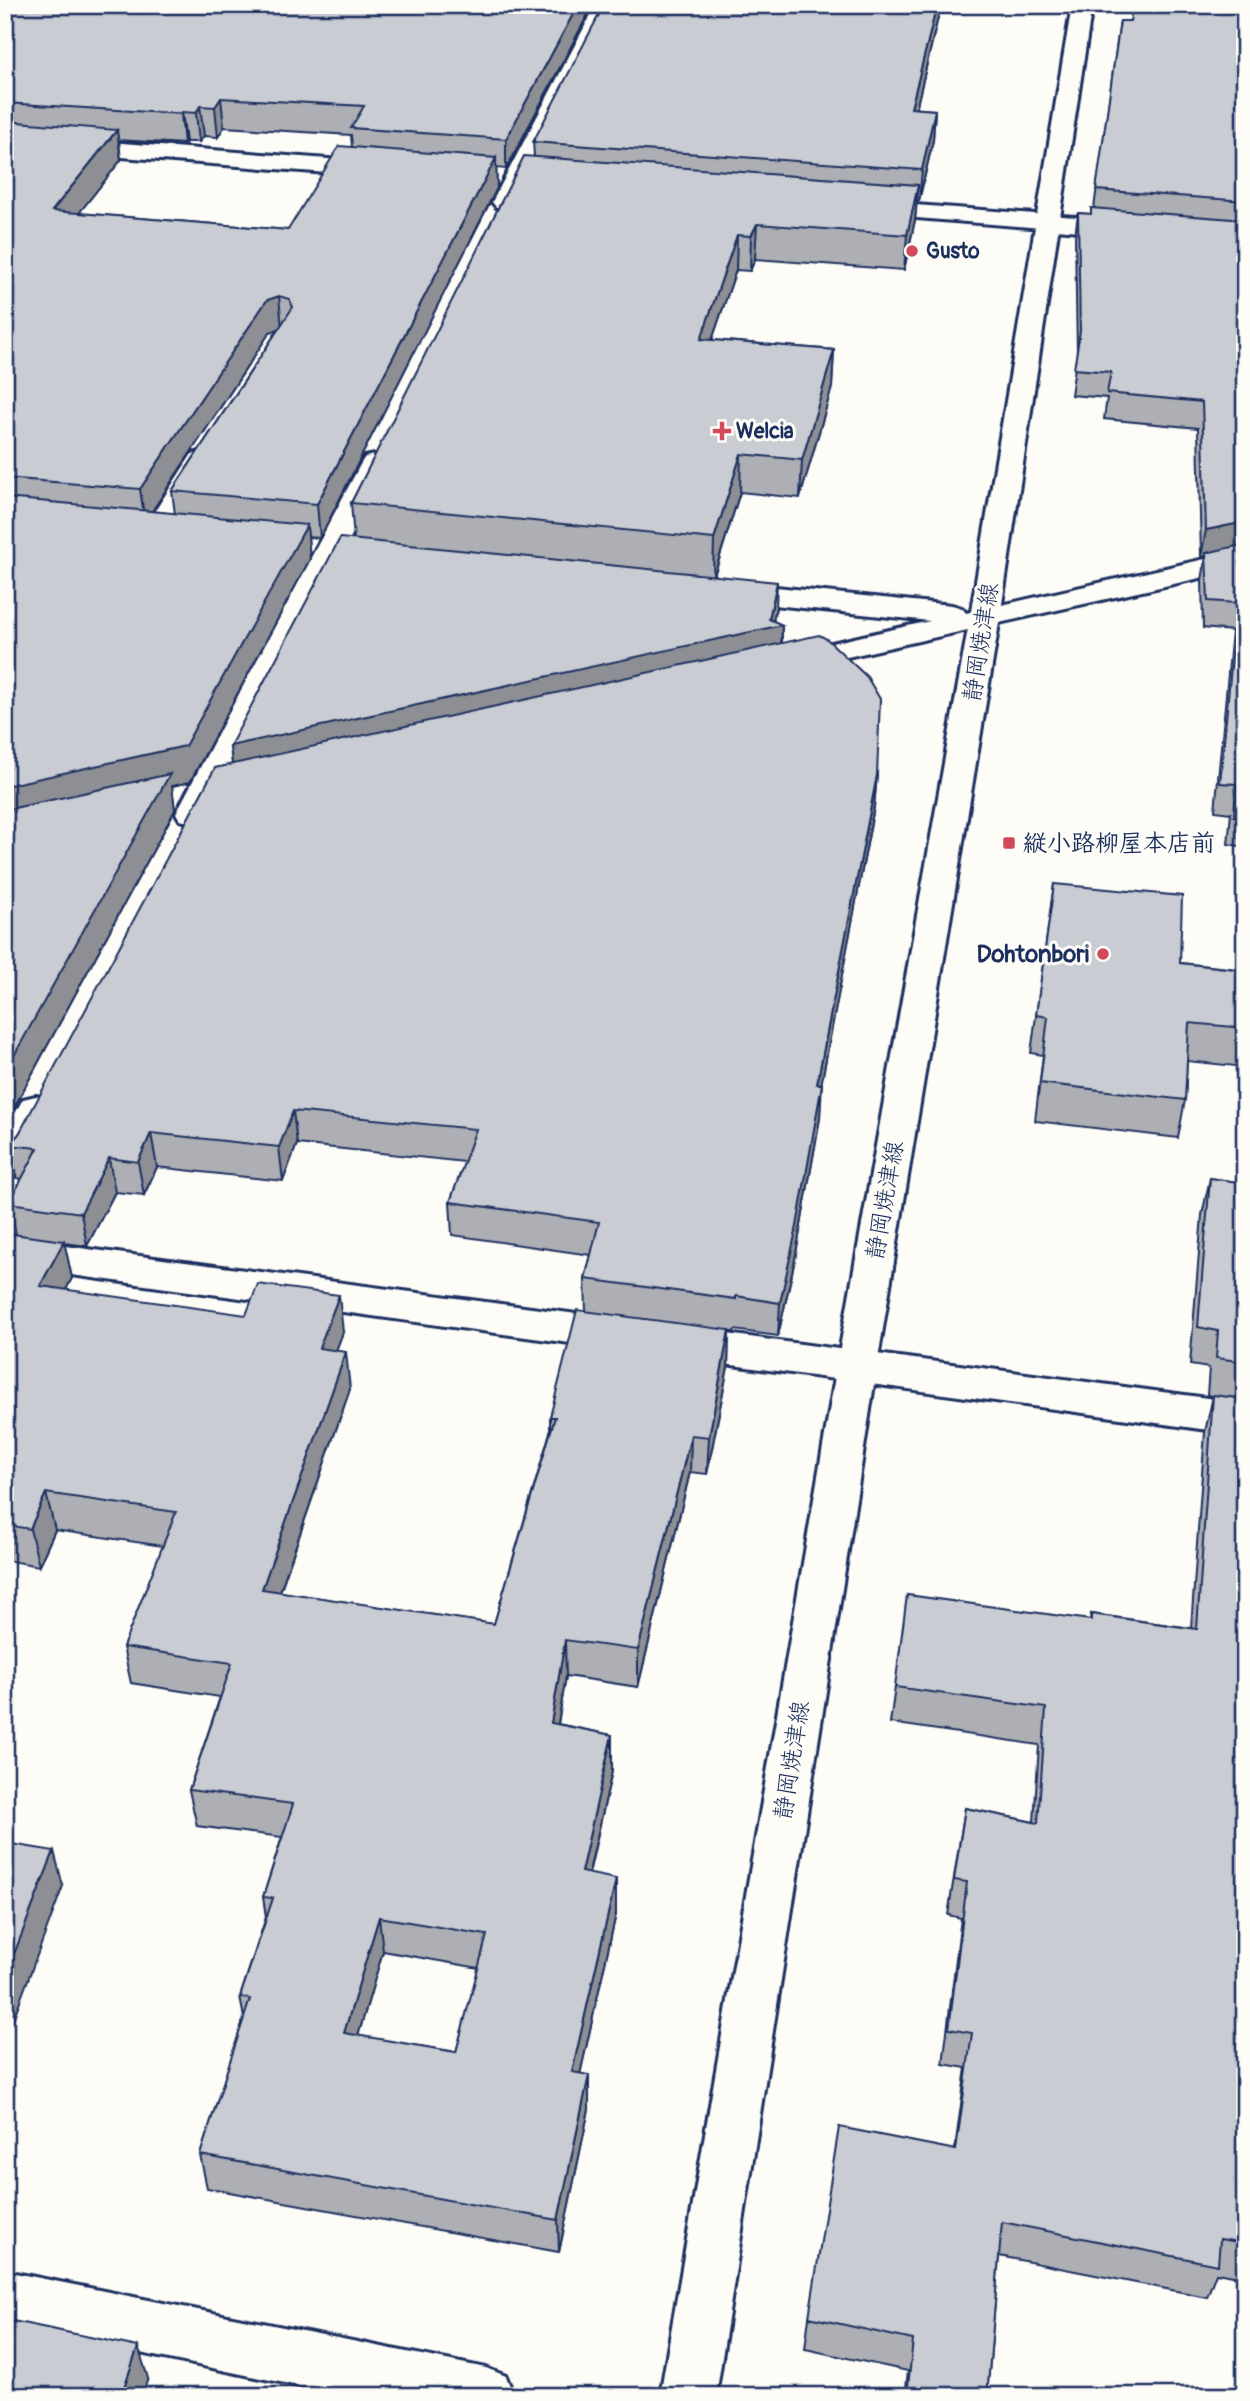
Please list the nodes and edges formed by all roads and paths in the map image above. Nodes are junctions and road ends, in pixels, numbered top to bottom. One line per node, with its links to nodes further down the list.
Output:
1 (606, 5): 6 (street)
2 (1082, 5): 9 (street, 静岡焼津線)
3 (5, 141): 4 (street)
4 (405, 172)
5 (488, 179): 6 (street)
6 (515, 181): 7 (street); 11 (street)
7 (542, 183)
8 (843, 206): 9 (street)
9 (1047, 222): 10 (street); 17 (street, 静岡焼津線)
10 (1153, 229)
11 (491, 230)
12 (387, 439): 20 (street)
13 (214, 442): 14 (street)
14 (154, 534)
15 (1245, 559): 17 (street)
16 (693, 587): 17 (street)
17 (985, 617): 18 (street); 26 (street, 静岡焼津線)
18 (757, 668)
19 (244, 781): 20 (street)
20 (204, 790): 21 (street); 22 (street)
21 (164, 799)
22 (178, 839)
23 (50, 1082): 24 (street)
24 (5, 1166)
25 (5, 1252): 26 (street)
26 (857, 1365): 27 (street); 30 (street, 静岡焼津線)
27 (1245, 1419)
28 (5, 2298): 29 (street)
29 (486, 2396)
30 (688, 2396)

